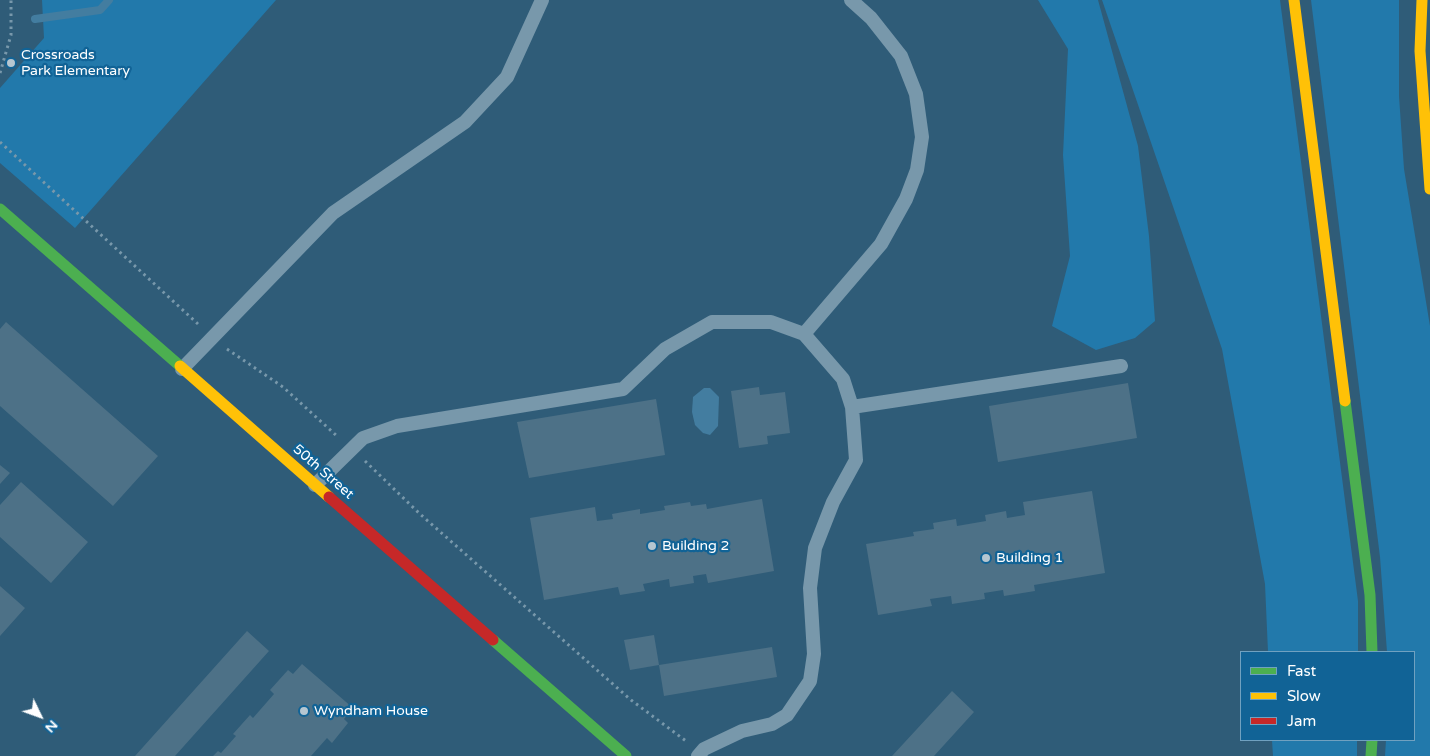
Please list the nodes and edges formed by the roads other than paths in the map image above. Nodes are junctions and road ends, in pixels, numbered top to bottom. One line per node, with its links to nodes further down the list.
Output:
1 (542, 0): 9 (lane)
2 (851, 0): 7 (lane)
3 (1294, 0): 12 (main road)
4 (1422, 0): 5 (main road)
5 (1430, 189)
6 (0, 210): 9 (main road, 50th Street)
7 (804, 334): 10 (lane); 11 (lane)
8 (1121, 366): 10 (lane)
9 (182, 369): 11 (main road, 50th Street)
10 (852, 407): 15 (lane)
11 (315, 485): 14 (main road, 50th Street)
12 (1372, 651)
13 (1372, 741): 16 (main road)
14 (626, 756)
15 (698, 756)
16 (1371, 756)

